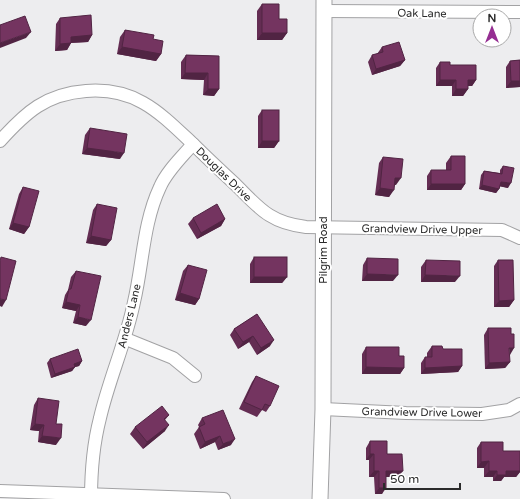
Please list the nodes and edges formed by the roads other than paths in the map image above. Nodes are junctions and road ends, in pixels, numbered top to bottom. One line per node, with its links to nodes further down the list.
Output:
1 (324, 6): 2 (street, Oak Lane); 5 (main road, Pilgrim Road)
2 (520, 12)
3 (0, 141): 4 (street, Douglas Drive)
4 (193, 144): 5 (street, Douglas Drive); 7 (street, Anders Lane)
5 (323, 227): 6 (street, Grandview Drive Upper); 10 (main road, Pilgrim Road)
6 (520, 238)
7 (126, 339): 8 (street); 12 (street, Anders Lane)
8 (196, 376)
9 (520, 404): 10 (street, Grandview Drive Lower)
10 (323, 409): 14 (main road, Pilgrim Road)
11 (0, 491): 12 (street)
12 (91, 497): 13 (street)
13 (224, 499)
14 (320, 499)

